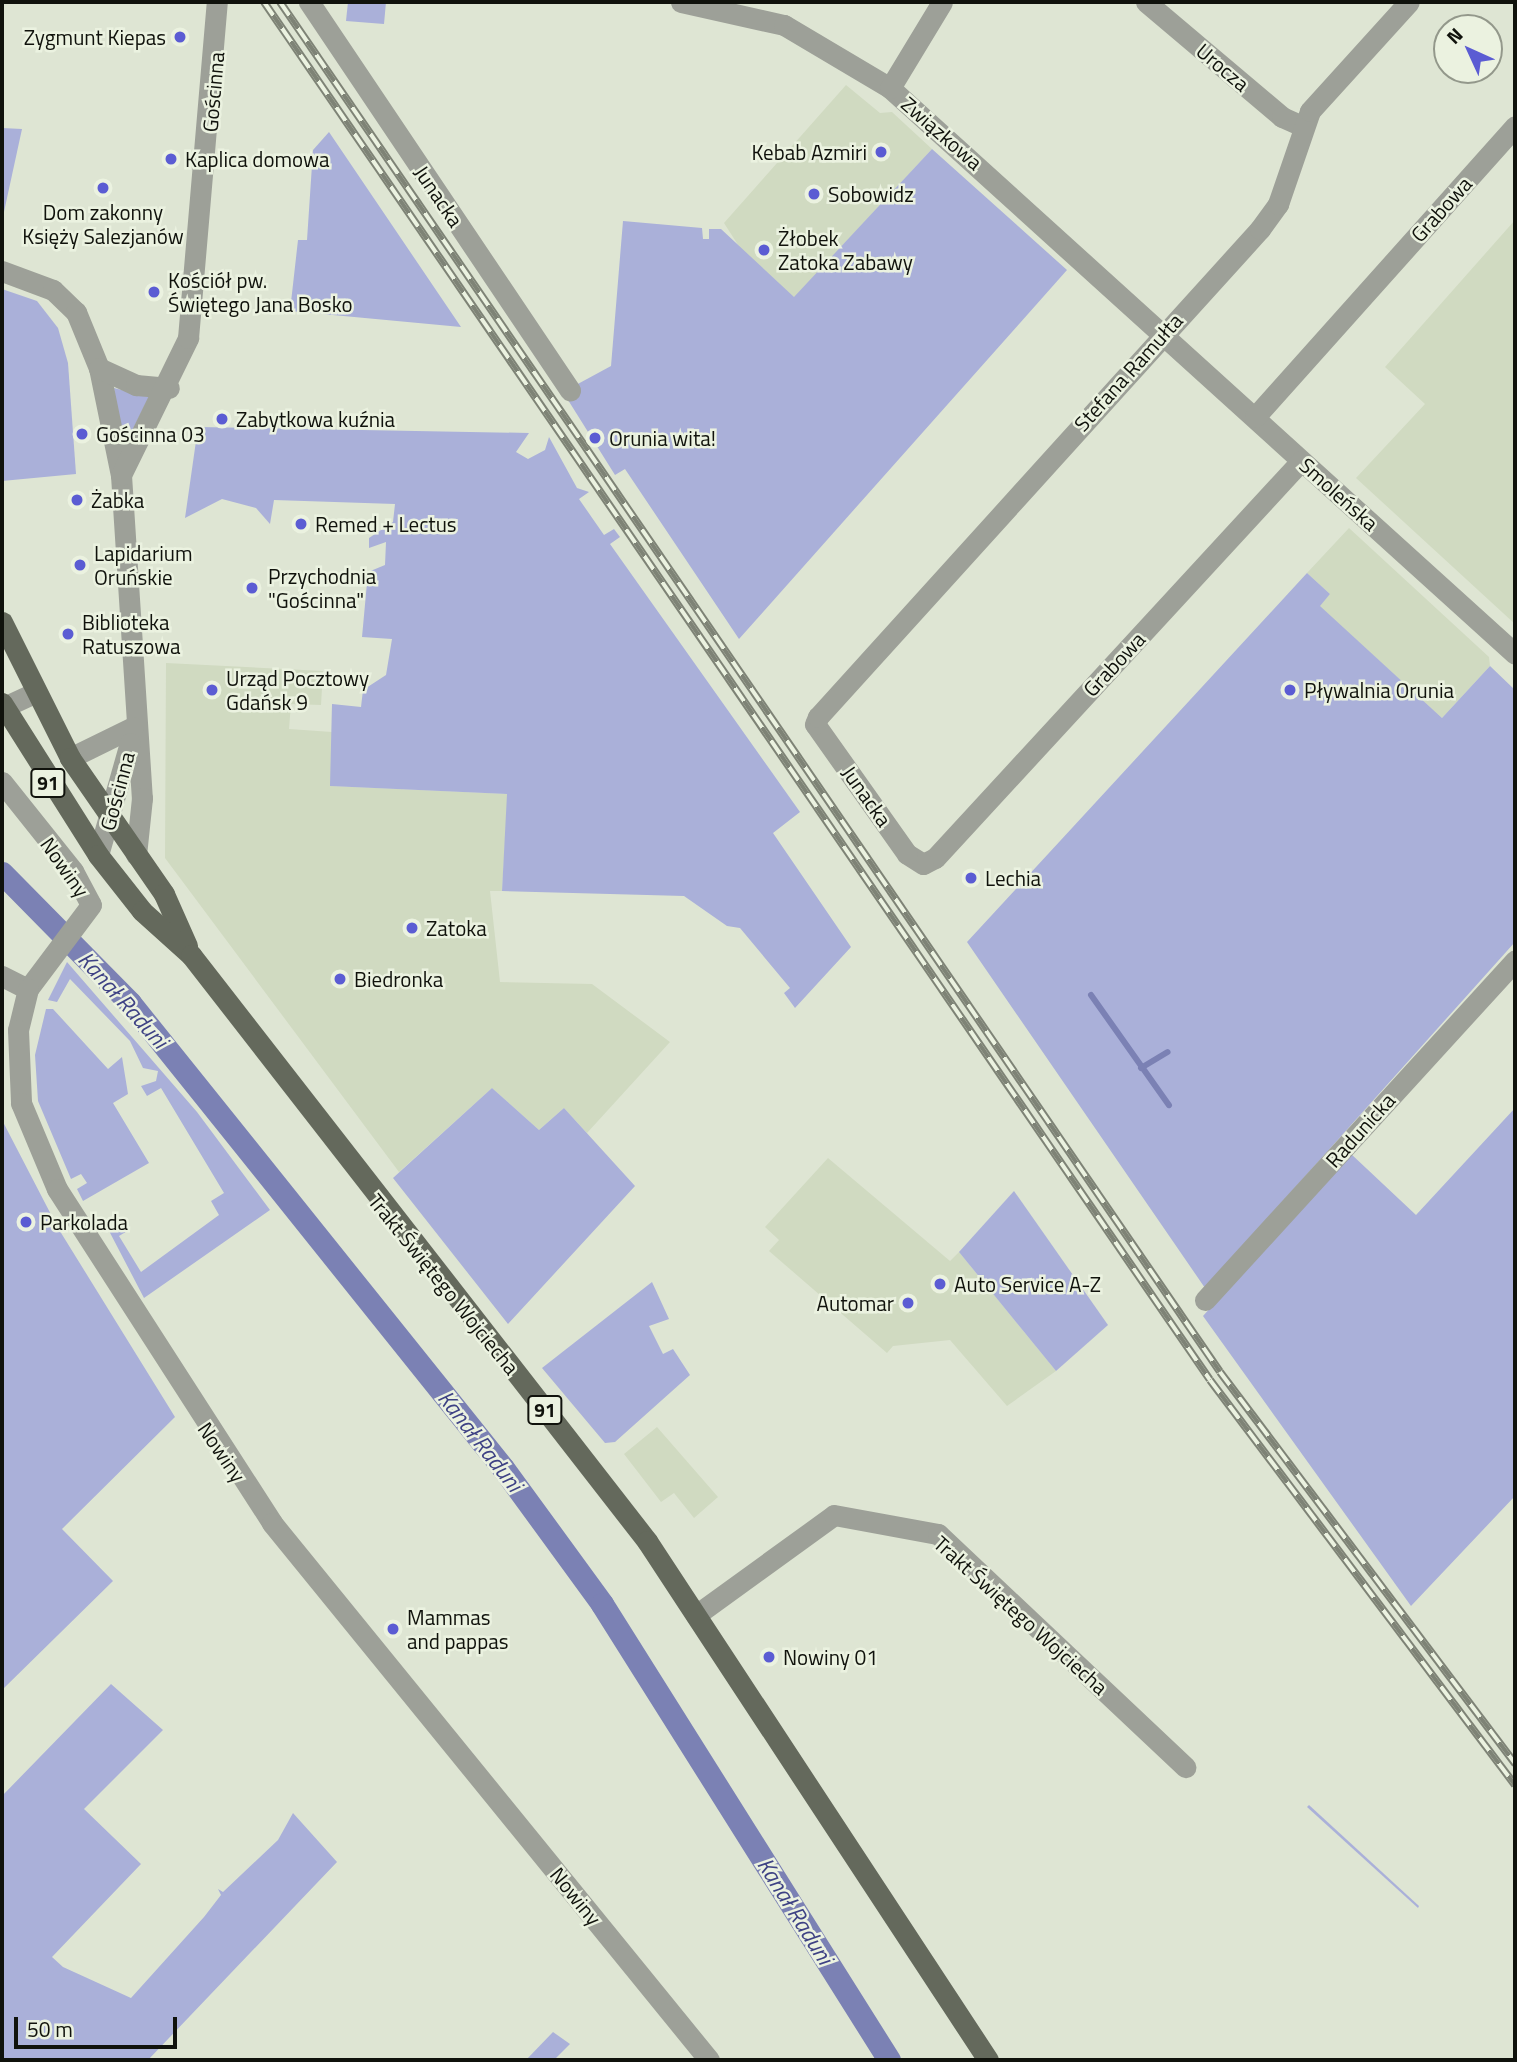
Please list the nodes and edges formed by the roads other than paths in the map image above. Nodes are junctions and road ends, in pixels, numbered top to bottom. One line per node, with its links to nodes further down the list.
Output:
1 (217, 2): 13 (street, Gościnna)
2 (309, 2): 14 (street, Junacka)
3 (681, 2): 7 (street, Związkowa)
4 (942, 2): 7 (street)
5 (1146, 2): 9 (street, Urocza)
6 (1409, 2): 9 (street, Stefana Ramułta)
7 (890, 88): 11 (street, Związkowa)
8 (1515, 125): 15 (street, Grabowa)
9 (1304, 127): 11 (street, Stefana Ramułta)
10 (2, 271): 12 (street, Gościnna)
11 (1164, 332): 15 (street, Smoleńska); 22 (street, Stefana Ramułta)
12 (99, 368): 13 (street); 17 (street, Gościnna)
13 (169, 388): 17 (street, Gościnna)
14 (569, 390)
15 (1255, 417): 16 (street, Smoleńska)
16 (1301, 460): 19 (street, Smoleńska); 29 (street, Grabowa)
17 (121, 475): 23 (street, Gościnna)
18 (2, 622): 20 (main road, Trakt Świętego Wojciecha / 91)
19 (1515, 654)
20 (34, 693): 21 (street); 24 (main road, Trakt Świętego Wojciecha / 91)
21 (2, 706): 27 (main road, Trakt Świętego Wojciecha / 91)
22 (815, 724): 29 (street, Junacka)
23 (133, 727): 24 (street, Gościnna); 26 (street, Gościnna); 28 (street, Gościnna)
24 (70, 758): 26 (main road, Trakt Świętego Wojciecha / 91)
25 (2, 782): 33 (street, Nowiny)
26 (110, 820): 27 (street, Gościnna); 28 (main road, Trakt Świętego Wojciecha / 91)
27 (99, 855): 30 (main road, Trakt Świętego Wojciecha / 91)
28 (136, 855): 30 (main road, Trakt Świętego Wojciecha / 91)
29 (923, 864)
30 (191, 955): 35 (main road, Trakt Świętego Wojciecha / 91)
31 (1515, 960): 34 (street, Radunicka)
32 (2, 976): 33 (street)
33 (29, 989): 37 (street, Nowiny)
34 (1205, 1300)
35 (696, 1615): 36 (street, Trakt Świętego Wojciecha); 38 (main road, Trakt Świętego Wojciecha / 91)
36 (1185, 1767)
37 (709, 2060)
38 (988, 2060)

